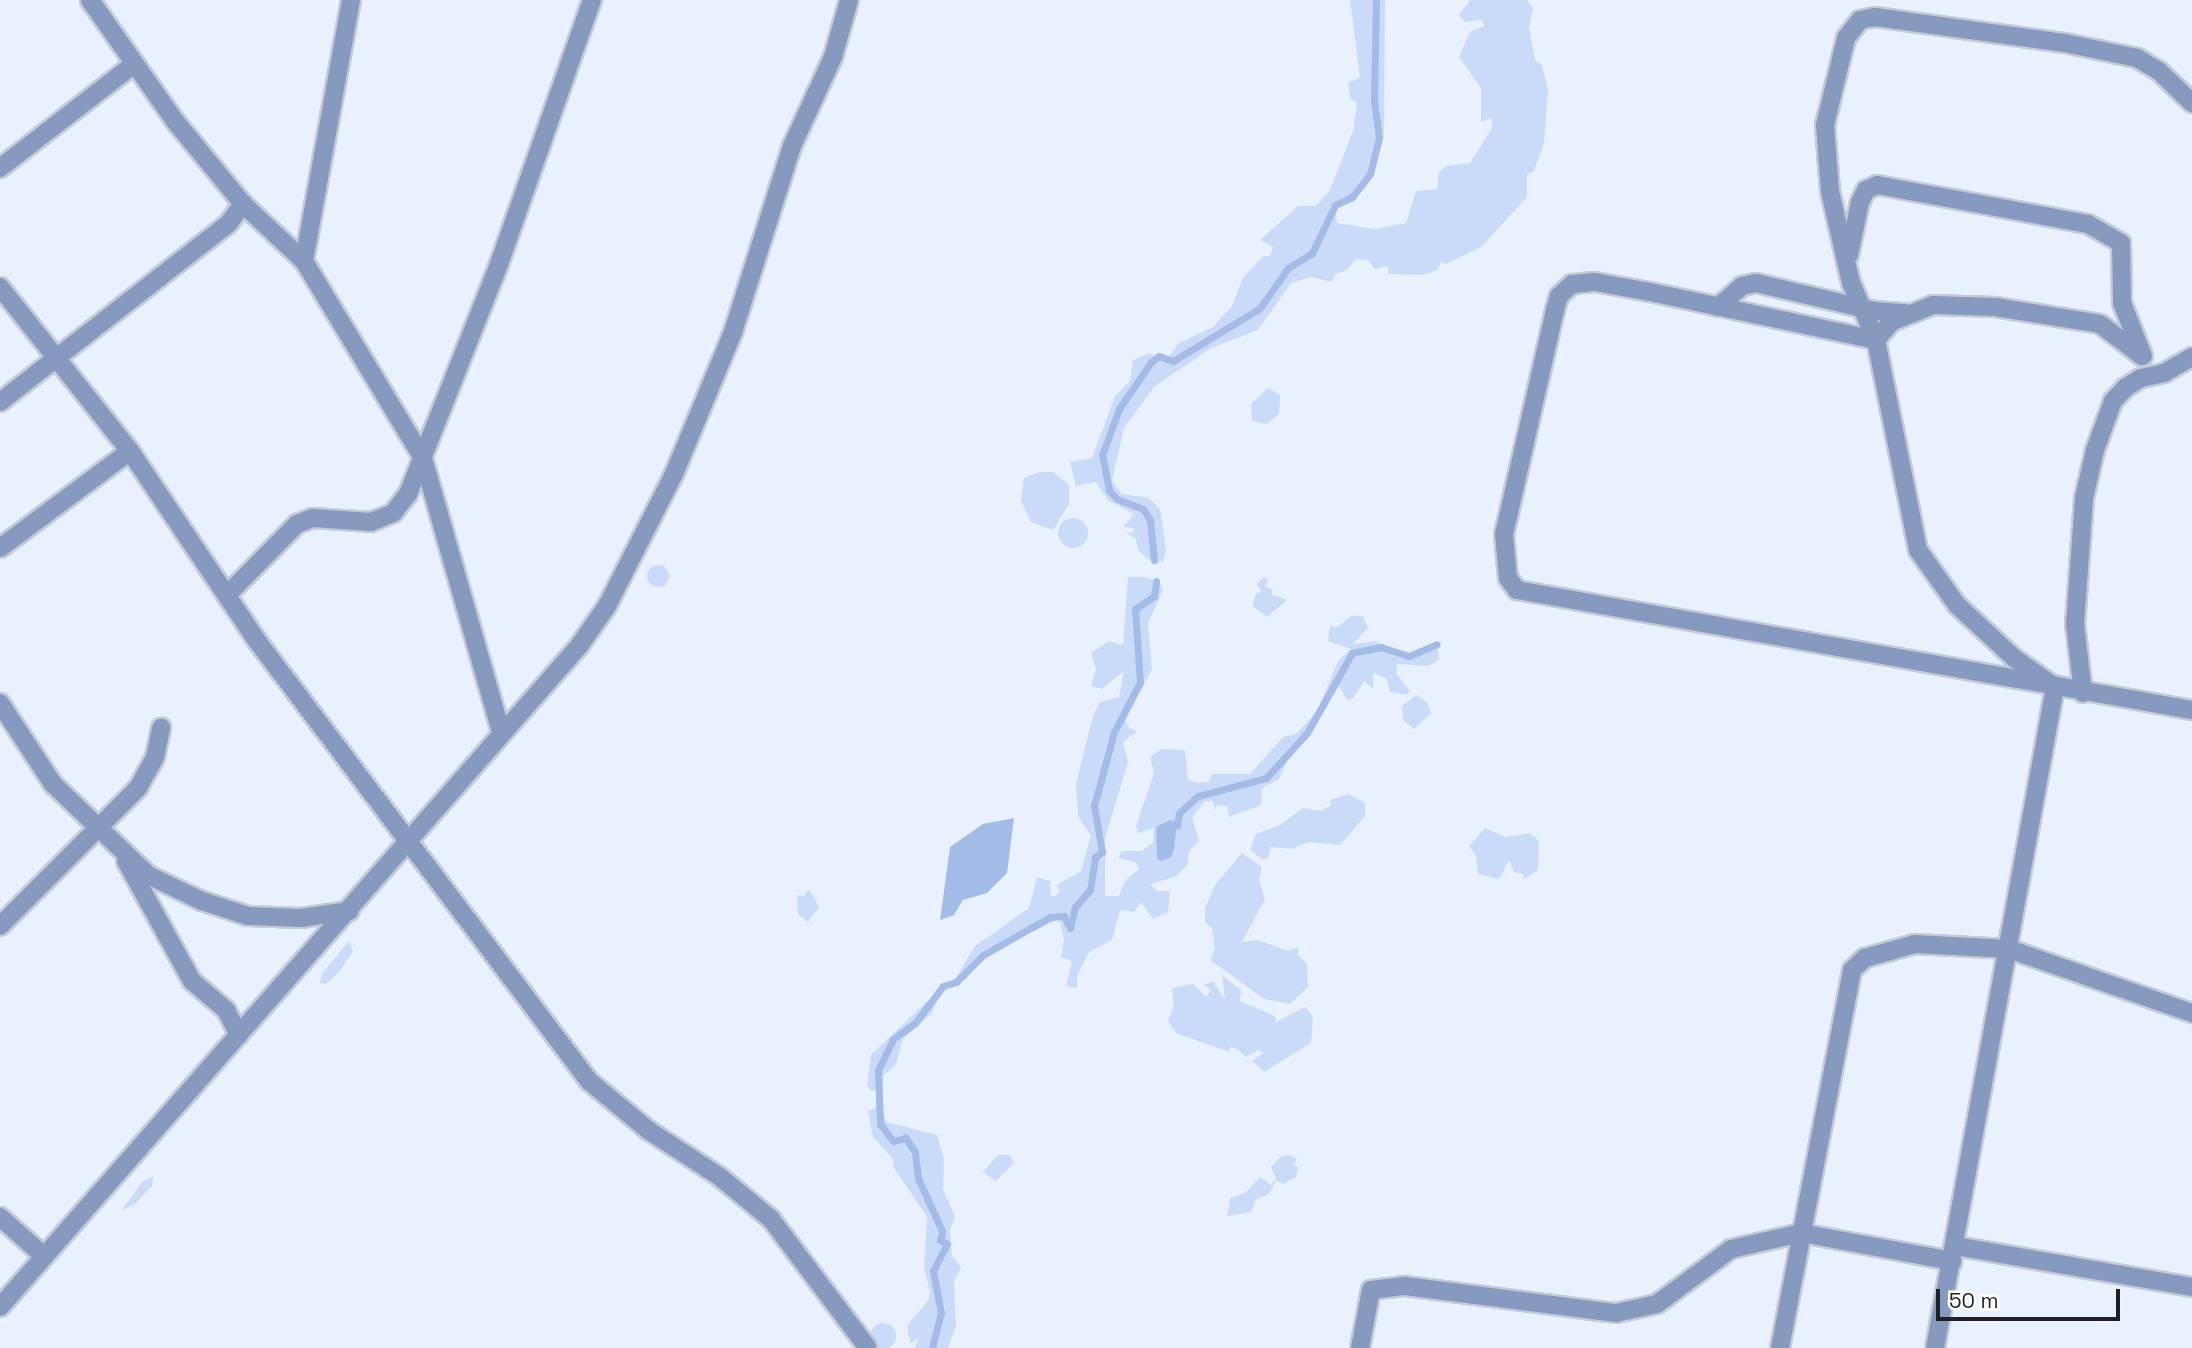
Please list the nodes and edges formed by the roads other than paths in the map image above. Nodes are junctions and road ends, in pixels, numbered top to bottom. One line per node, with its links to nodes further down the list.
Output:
1 (90, 0): 5 (street)
2 (351, 0): 9 (street)
3 (592, 0): 22 (street)
4 (849, 0): 30 (street)
5 (134, 64): 7 (street); 8 (street)
6 (2192, 103): 10 (street)
7 (0, 168)
8 (243, 204): 9 (street); 18 (street)
9 (304, 261): 22 (street)
10 (1848, 262): 13 (street); 16 (street)
11 (0, 287): 18 (street)
12 (1718, 307): 13 (street); 15 (street); 25 (street)
13 (1866, 309): 14 (street); 15 (street)
14 (1906, 313): 15 (street); 16 (street)
15 (1876, 340): 25 (street)
16 (2143, 356): 19 (street)
17 (2192, 357): 19 (street)
18 (54, 358): 20 (street); 21 (street)
19 (2164, 373): 26 (street)
20 (0, 402)
21 (130, 451): 23 (street); 24 (street)
22 (423, 458): 24 (street); 30 (street)
23 (0, 548)
24 (227, 595): 32 (street)
25 (2055, 687): 26 (street); 36 (street)
26 (2084, 693): 28 (street)
27 (0, 703): 31 (street)
28 (2192, 710)
29 (161, 728): 31 (street)
30 (501, 732): 32 (street)
31 (98, 831): 33 (street); 35 (street)
32 (408, 844): 34 (street); 45 (street)
33 (121, 851): 34 (street); 38 (street)
34 (349, 911): 38 (street)
35 (0, 926)
36 (2009, 949): 37 (street); 40 (street); 41 (street)
37 (2192, 1013)
38 (239, 1035): 42 (street)
39 (0, 1217): 42 (street)
40 (1801, 1233): 41 (street); 46 (street); 47 (street)
41 (1954, 1254): 43 (street); 48 (street)
42 (44, 1256): 44 (street)
43 (2192, 1287)
44 (0, 1307)
45 (867, 1348)
46 (1360, 1348)
47 (1780, 1348)
48 (1936, 1348)

